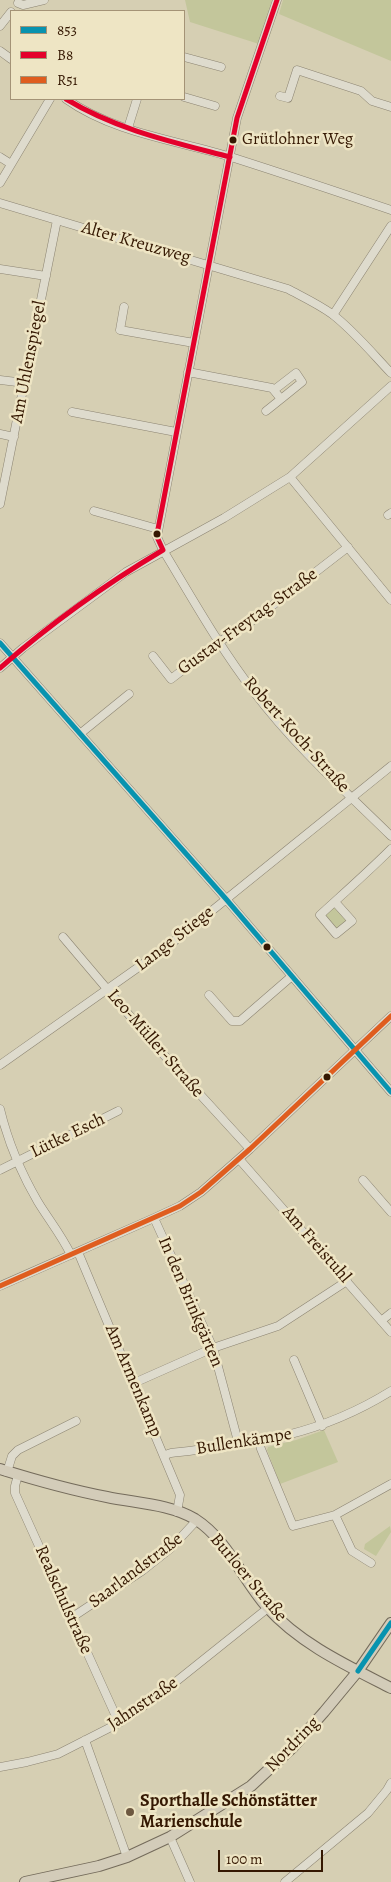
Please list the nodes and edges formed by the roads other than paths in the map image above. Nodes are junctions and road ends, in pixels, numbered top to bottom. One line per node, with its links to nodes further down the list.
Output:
1 (44, 0): 3 (street)
2 (277, 0): 17 (street)
3 (18, 2)
4 (10, 14): 5 (street)
5 (0, 26)
6 (185, 57): 7 (street)
7 (221, 68)
8 (280, 96): 14 (street)
9 (185, 97): 13 (street)
10 (49, 100): 18 (street)
11 (68, 100): 15 (street)
12 (137, 100): 15 (street)
13 (215, 106)
14 (391, 107)
15 (128, 128): 17 (street)
16 (0, 157): 18 (street)
17 (230, 157): 21 (street); 24 (street)
18 (11, 164): 19 (street)
19 (0, 183)
20 (0, 203): 22 (street, Alter Kreuzweg)
21 (391, 210)
22 (57, 220): 24 (street, Alter Kreuzweg); 26 (street, Am Uhlenspiegel)
23 (391, 226): 28 (street)
24 (208, 265): 28 (street, Alter Kreuzweg); 29 (street)
25 (0, 269): 26 (street)
26 (46, 276): 33 (street, Am Uhlenspiegel)
27 (124, 307): 29 (street)
28 (334, 315): 31 (street, Alter Kreuzweg)
29 (194, 343): 30 (street)
30 (188, 372): 35 (street); 39 (street)
31 (391, 373)
32 (0, 380): 33 (street)
33 (25, 384): 41 (street, Am Uhlenspiegel)
34 (391, 386): 42 (street)
35 (274, 390): 36 (street); 36 (street)
36 (281, 399): 37 (street)
37 (266, 411)
38 (72, 412): 39 (street)
39 (176, 432): 45 (street)
40 (0, 434): 41 (street)
41 (14, 437): 43 (street, Am Uhlenspiegel)
42 (290, 477): 46 (street); 47 (street)
43 (0, 504)
44 (94, 511): 45 (street)
45 (158, 528): 47 (street)
46 (348, 547): 48 (street); 49 (street, Gustav-Freytag-Straße)
47 (163, 550): 49 (street, Robert-Koch-Straße); 51 (street)
48 (391, 600)
49 (219, 642): 52 (street, Gustav-Freytag-Straße); 57 (street, Robert-Koch-Straße)
50 (0, 643): 51 (street)
51 (13, 656): 53 (street); 55 (street)
52 (153, 656)
53 (0, 668)
54 (129, 694): 55 (street)
55 (81, 733): 60 (street)
56 (391, 766): 57 (street, Lange Stiege)
57 (352, 798): 58 (street, Robert-Koch-Straße); 60 (street, Lange Stiege)
58 (391, 836)
59 (391, 849): 61 (street)
60 (226, 899): 63 (street); 64 (street, Lange Stiege)
61 (335, 902)
62 (63, 937): 64 (street, Leo-Müller-Straße)
63 (292, 976): 65 (street); 67 (street)
64 (108, 990): 68 (street, Lange Stiege); 72 (street, Leo-Müller-Straße)
65 (209, 995)
66 (391, 1016): 67 (street)
67 (356, 1050): 69 (street); 72 (street)
68 (0, 1065)
69 (391, 1092)
70 (0, 1109): 74 (street, Lütke Esch)
71 (118, 1112): 74 (street, Lütke Esch)
72 (250, 1149): 73 (street)
73 (239, 1159): 78 (street); 80 (street, Am Freistuhl)
74 (17, 1161): 75 (street); 79 (street, Lütke Esch)
75 (0, 1170)
76 (363, 1180): 77 (street)
77 (391, 1212)
78 (154, 1218): 79 (street); 85 (street, In den Brinkgärten)
79 (75, 1253): 81 (street); 87 (street, Am Armenkamp)
80 (347, 1281): 83 (street, Am Freistuhl); 85 (street)
81 (0, 1286)
82 (391, 1313): 83 (street)
83 (381, 1321): 84 (street, Am Freistuhl)
84 (391, 1332)
85 (213, 1348): 87 (street); 92 (street, In den Brinkgärten)
86 (294, 1360): 90 (street)
87 (134, 1383): 93 (street, Am Armenkamp)
88 (391, 1390): 90 (street, Bullenkämpe)
89 (76, 1421): 94 (street, Burloer Straße)
90 (322, 1426): 91 (street, Bullenkämpe)
91 (259, 1442): 92 (street, Bullenkämpe); 98 (street)
92 (239, 1445): 93 (street, Bullenkämpe)
93 (164, 1455): 97 (street, Am Armenkamp)
94 (4, 1470): 95 (main road, Burloer Straße)
95 (18, 1475): 97 (main road, Burloer Straße); 102 (street, Realschulstraße)
96 (391, 1484): 98 (street)
97 (177, 1512): 99 (main road, Burloer Straße)
98 (335, 1515): 100 (street)
99 (197, 1520): 101 (main road, Burloer Straße); 102 (street, Saarlandstraße)
100 (371, 1563)
101 (268, 1608): 104 (main road, Burloer Straße); 106 (street, Jahnstraße)
102 (71, 1618): 106 (street, Realschulstraße)
103 (391, 1623): 104 (main road, Nordring)
104 (358, 1671): 105 (main road, Burloer Straße); 110 (main road, Nordring)
105 (391, 1688)
106 (119, 1723): 107 (street, Jahnstraße)
107 (85, 1740): 108 (street, Jahnstraße); 111 (street)
108 (0, 1767)
109 (391, 1783): 114 (street)
110 (170, 1837): 111 (main road, Nordring); 113 (street)
111 (127, 1857): 112 (main road, Nordring)
112 (25, 1882)
113 (190, 1882)
114 (285, 1882)

